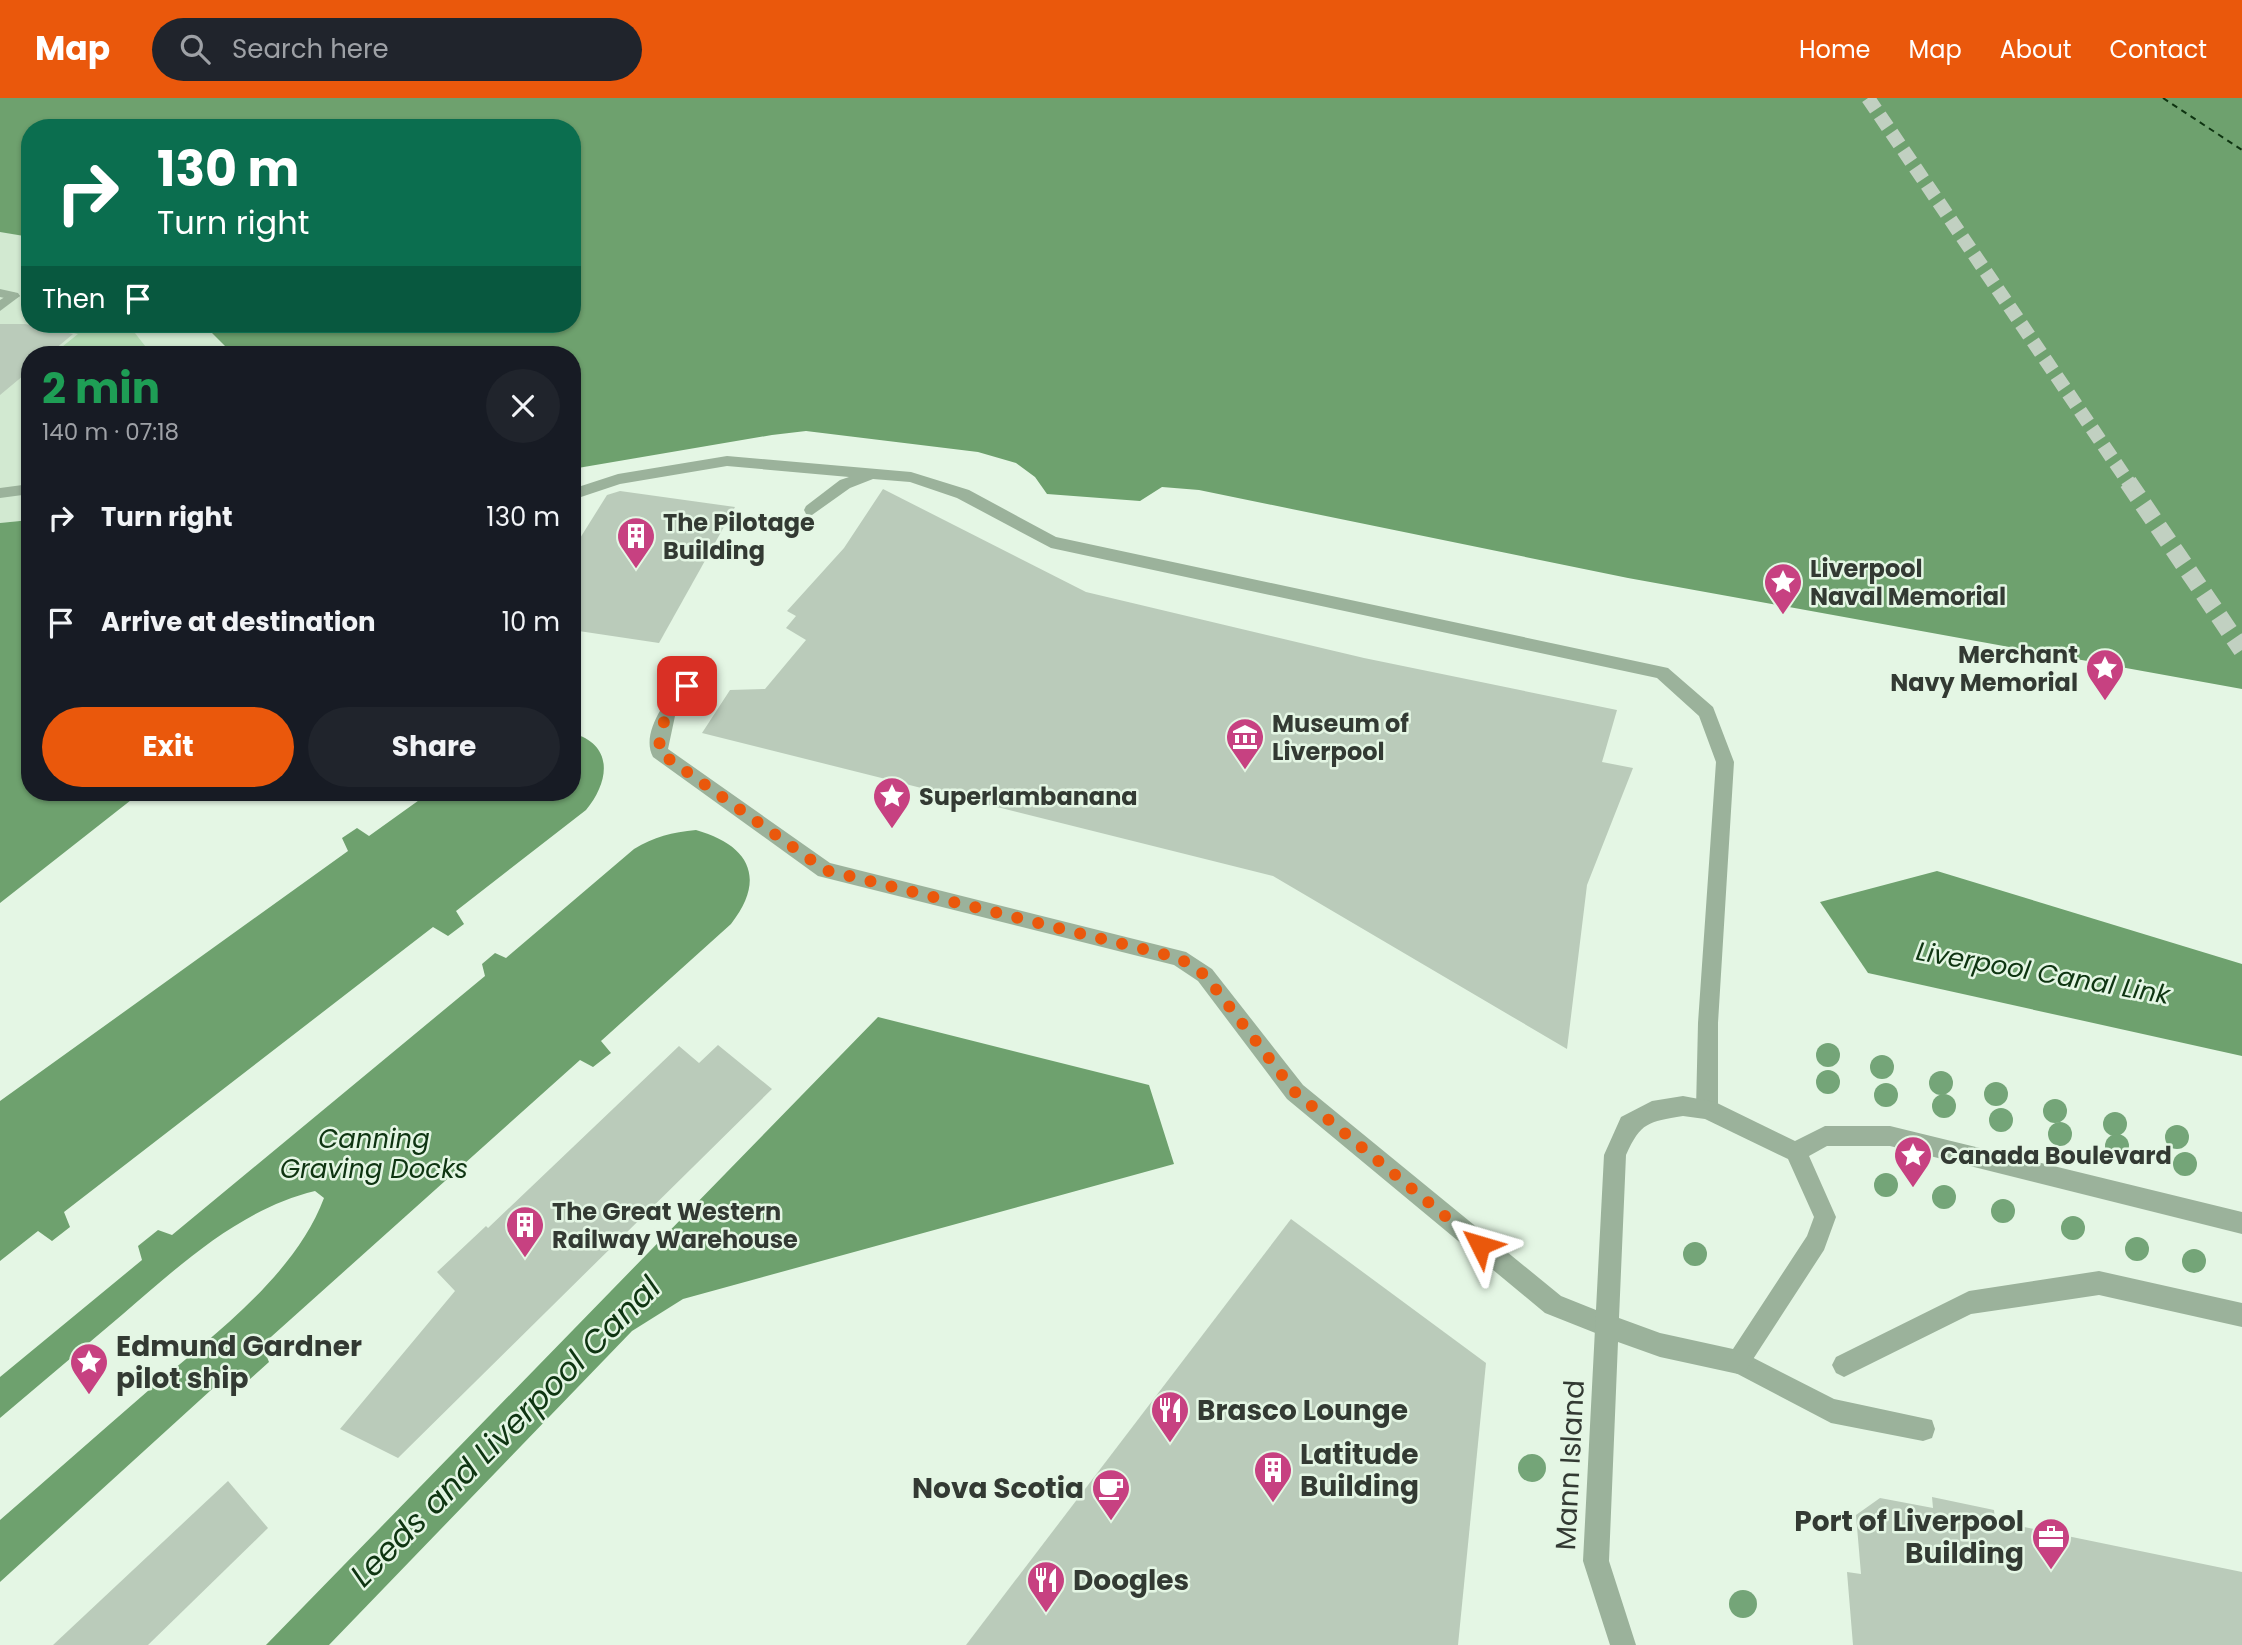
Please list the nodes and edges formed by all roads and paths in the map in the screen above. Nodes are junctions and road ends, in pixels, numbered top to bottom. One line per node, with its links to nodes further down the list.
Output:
1 (7, 294): 2 (street)
2 (0, 307)
3 (876, 472): 5 (street); 7 (street); 9 (street)
4 (21, 490): 6 (street)
5 (581, 492)
6 (0, 493)
7 (812, 510)
8 (687, 686): 13 (street)
9 (1707, 1110): 10 (street); 13 (street)
10 (1796, 1152): 11 (street); 14 (street)
11 (2242, 1223)
12 (2242, 1315): 15 (street)
13 (1608, 1326): 14 (street); 17 (street, Mann Island)
14 (1738, 1362): 16 (street)
15 (1844, 1365)
16 (1923, 1429)
17 (1623, 1645)

